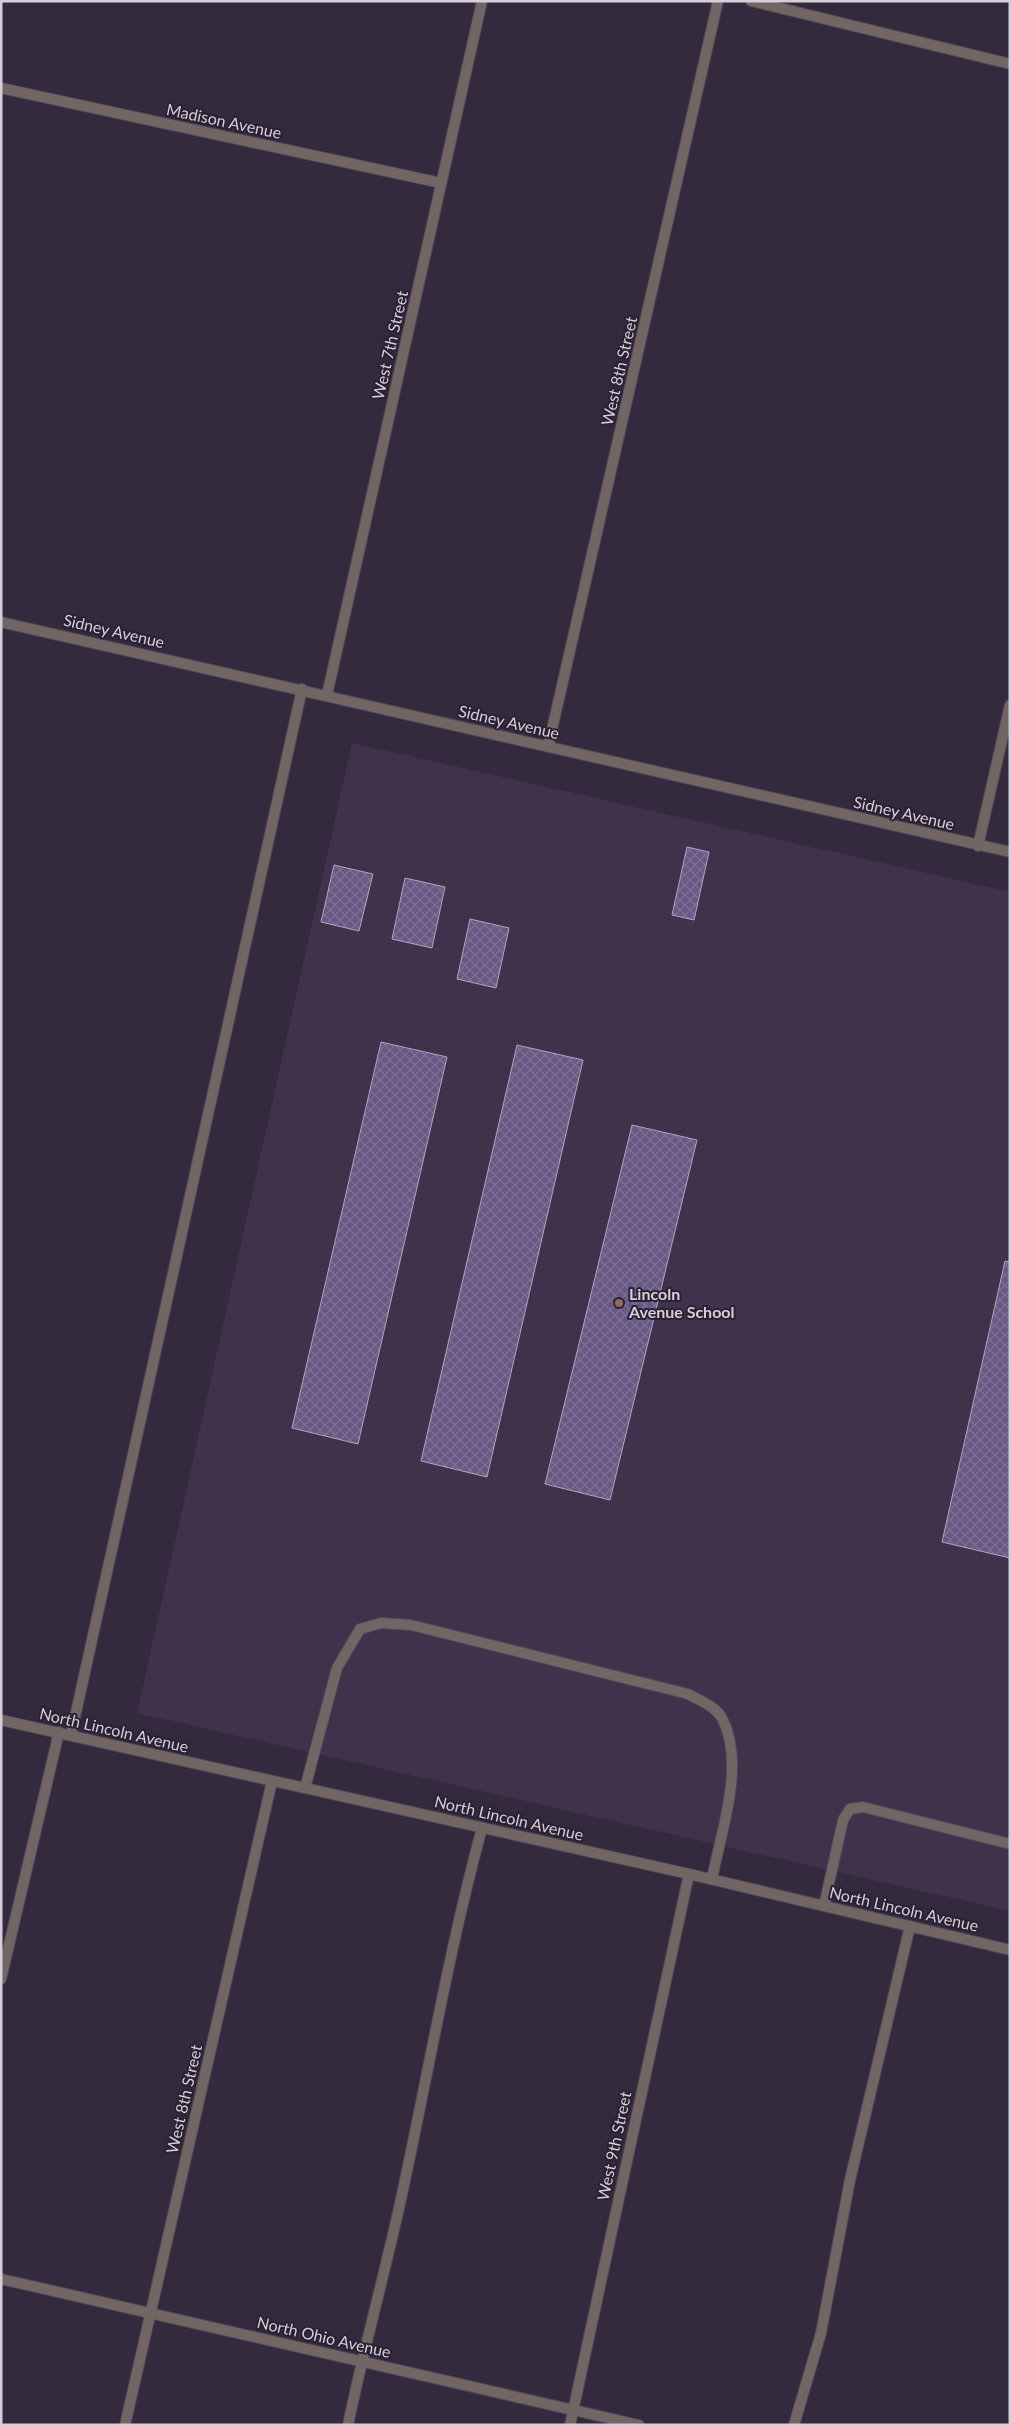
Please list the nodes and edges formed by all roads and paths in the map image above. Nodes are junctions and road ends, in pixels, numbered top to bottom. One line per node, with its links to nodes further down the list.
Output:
1 (482, 1): 6 (street, West 7th Street)
2 (718, 1): 11 (street, West 8th Street)
3 (751, 1): 4 (street)
4 (1010, 64)
5 (1, 88): 6 (street, Madison Avenue)
6 (441, 184): 9 (street, West 7th Street)
7 (1, 622): 8 (street, Sidney Avenue)
8 (302, 689): 9 (street, Sidney Avenue); 16 (street)
9 (327, 695): 11 (street, Sidney Avenue)
10 (1010, 705): 12 (street)
11 (548, 746): 12 (street, Sidney Avenue)
12 (978, 846): 13 (street, Sidney Avenue)
13 (1010, 852)
14 (1, 1720): 15 (street, North Lincoln Avenue)
15 (59, 1732): 16 (street, North Lincoln Avenue); 26 (street)
16 (71, 1735): 17 (street, North Lincoln Avenue)
17 (272, 1781): 18 (street, North Lincoln Avenue); 28 (street, West 8th Street)
18 (305, 1788): 19 (street, North Lincoln Avenue); 22 (street)
19 (482, 1828): 21 (street, North Lincoln Avenue); 29 (street)
20 (1010, 1844): 23 (street)
21 (689, 1874): 22 (street, North Lincoln Avenue); 30 (street, West 9th Street)
22 (712, 1879): 23 (street, North Lincoln Avenue)
23 (824, 1906): 24 (street, North Lincoln Avenue)
24 (910, 1926): 25 (street, North Lincoln Avenue); 35 (street)
25 (1010, 1950)
26 (1, 1979)
27 (1, 2279): 28 (street, North Ohio Avenue)
28 (150, 2312): 29 (street, North Ohio Avenue); 31 (street, West 8th Street)
29 (361, 2361): 30 (street, North Ohio Avenue); 32 (street)
30 (573, 2410): 33 (street, West 9th Street); 34 (street, North Ohio Avenue)
31 (125, 2425)
32 (348, 2425)
33 (570, 2425)
34 (639, 2425)
35 (794, 2425)

